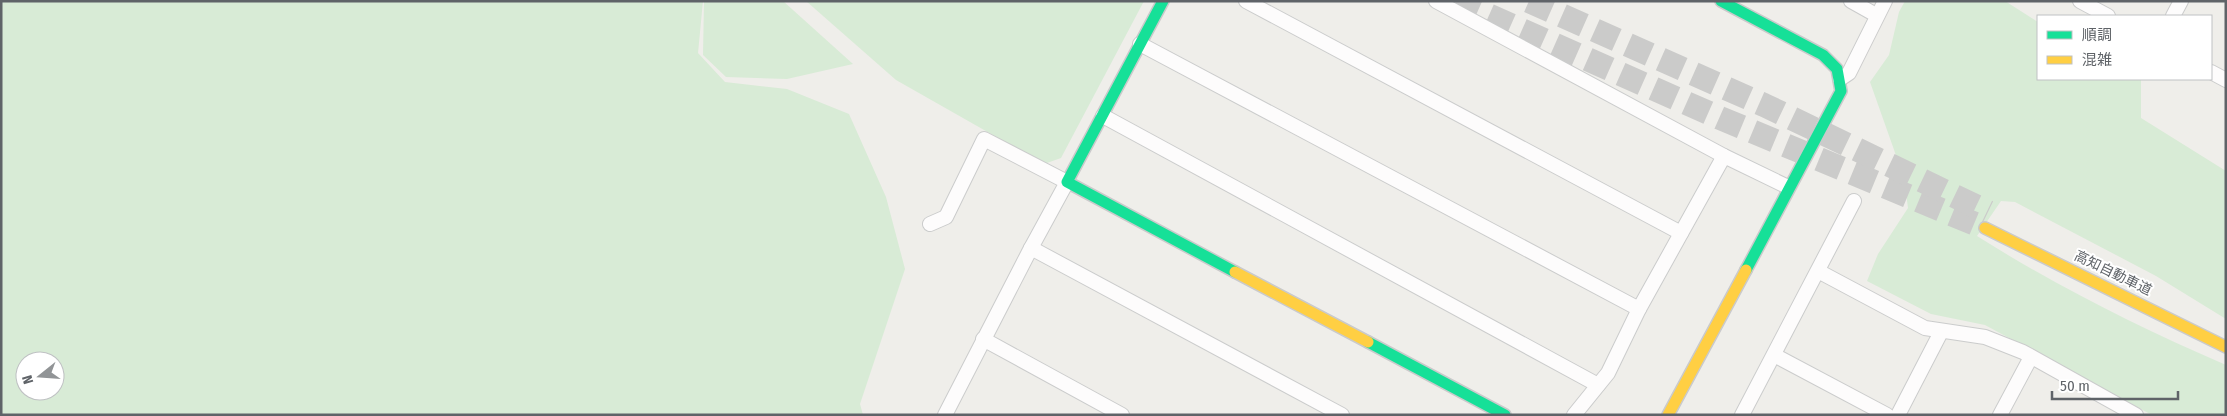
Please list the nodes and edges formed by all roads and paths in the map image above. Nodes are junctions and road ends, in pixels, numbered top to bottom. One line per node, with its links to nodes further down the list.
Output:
1 (1163, 1): 12 (main road)
2 (1246, 1): 23 (street)
3 (1436, 1): 17 (street)
4 (1721, 1): 14 (main road)
5 (1851, 1): 9 (street)
6 (1885, 1): 9 (street)
7 (2080, 1): 10 (street)
8 (2181, 1): 11 (street)
9 (1876, 15): 14 (street)
10 (2106, 15)
11 (2174, 15)
12 (1140, 44): 16 (main road); 26 (street)
13 (2212, 73): 15 (street)
14 (1840, 79): 19 (main road)
15 (2226, 80)
16 (1103, 116): 18 (main road); 32 (street)
17 (1724, 156): 19 (street); 23 (street)
18 (1067, 182): 21 (street); 24 (street); 37 (main road)
19 (1788, 186): 39 (main road)
20 (1854, 201): 25 (street)
21 (930, 224)
22 (1985, 228): 29 (main road, 高知自動車道)
23 (1681, 233): 26 (street)
24 (1031, 248): 28 (street); 36 (street)
25 (1818, 271): 27 (street); 30 (street)
26 (1639, 309): 32 (street)
27 (1941, 332): 31 (street); 42 (street)
28 (983, 340): 34 (street); 35 (street)
29 (2226, 347)
30 (1774, 355): 40 (street); 41 (street)
31 (2031, 357): 33 (street); 43 (street)
32 (1598, 385): 38 (street)
33 (2112, 402): 44 (street); 45 (street)
34 (946, 415)
35 (1122, 415)
36 (1342, 415)
37 (1505, 415)
38 (1574, 415)
39 (1668, 415)
40 (1742, 415)
41 (1887, 415)
42 (1898, 415)
43 (2000, 415)
44 (2105, 415)
45 (2136, 415)

